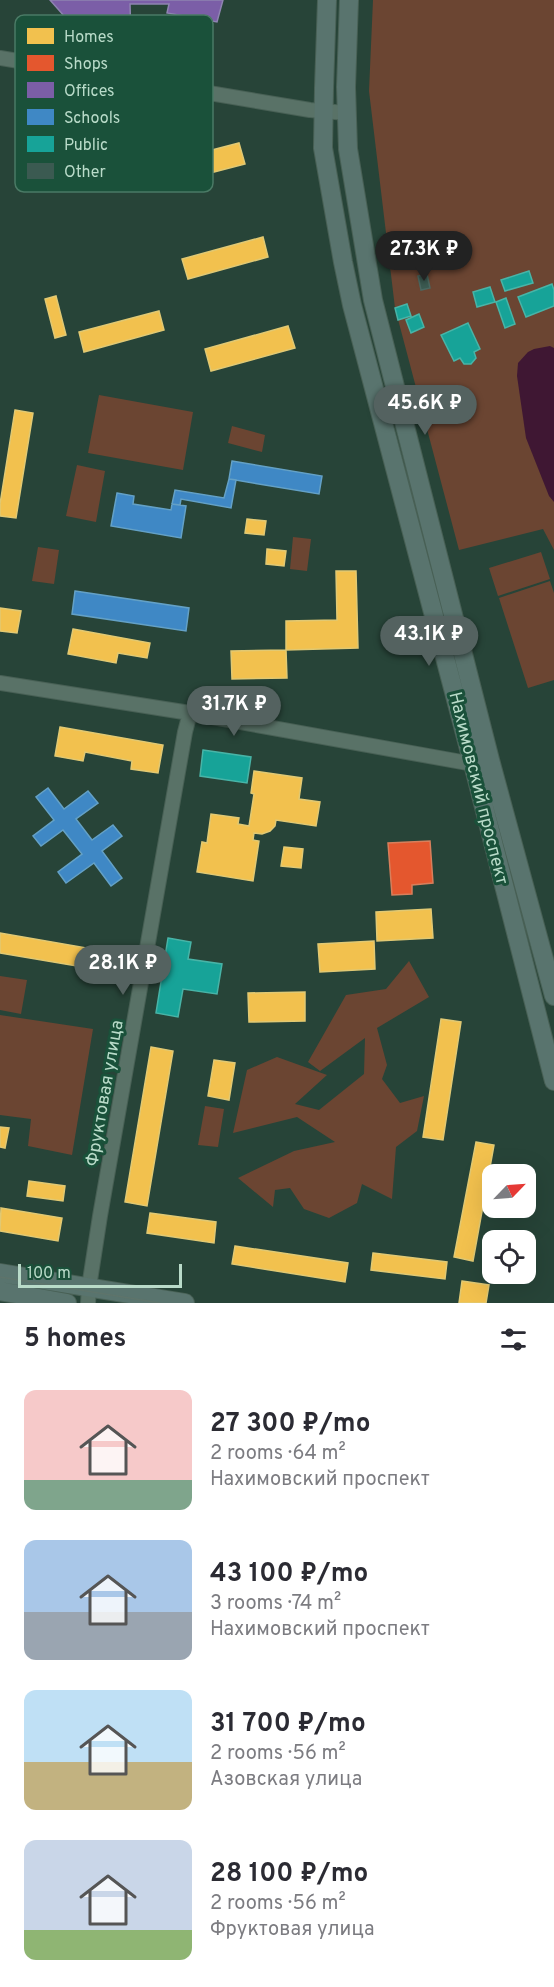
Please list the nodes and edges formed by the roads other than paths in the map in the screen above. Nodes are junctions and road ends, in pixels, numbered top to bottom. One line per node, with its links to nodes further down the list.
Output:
1 (327, 0): 6 (main road, Нахимовский проспект)
2 (349, 0): 7 (main road, Нахимовский проспект)
3 (0, 58): 4 (street)
4 (15, 60)
5 (213, 94): 6 (street)
6 (324, 112): 7 (street); 10 (main road, Нахимовский проспект)
7 (347, 113): 10 (main road, Нахимовский проспект)
8 (0, 682): 9 (street)
9 (190, 713): 10 (street); 15 (street, Фруктовая улица)
10 (482, 764): 11 (main road, Нахимовский проспект); 12 (main road, Нахимовский проспект)
11 (554, 996)
12 (554, 1080)
13 (0, 1273): 15 (main road)
14 (0, 1291): 16 (main road)
15 (89, 1295): 17 (main road)
16 (67, 1303)
17 (184, 1303)

